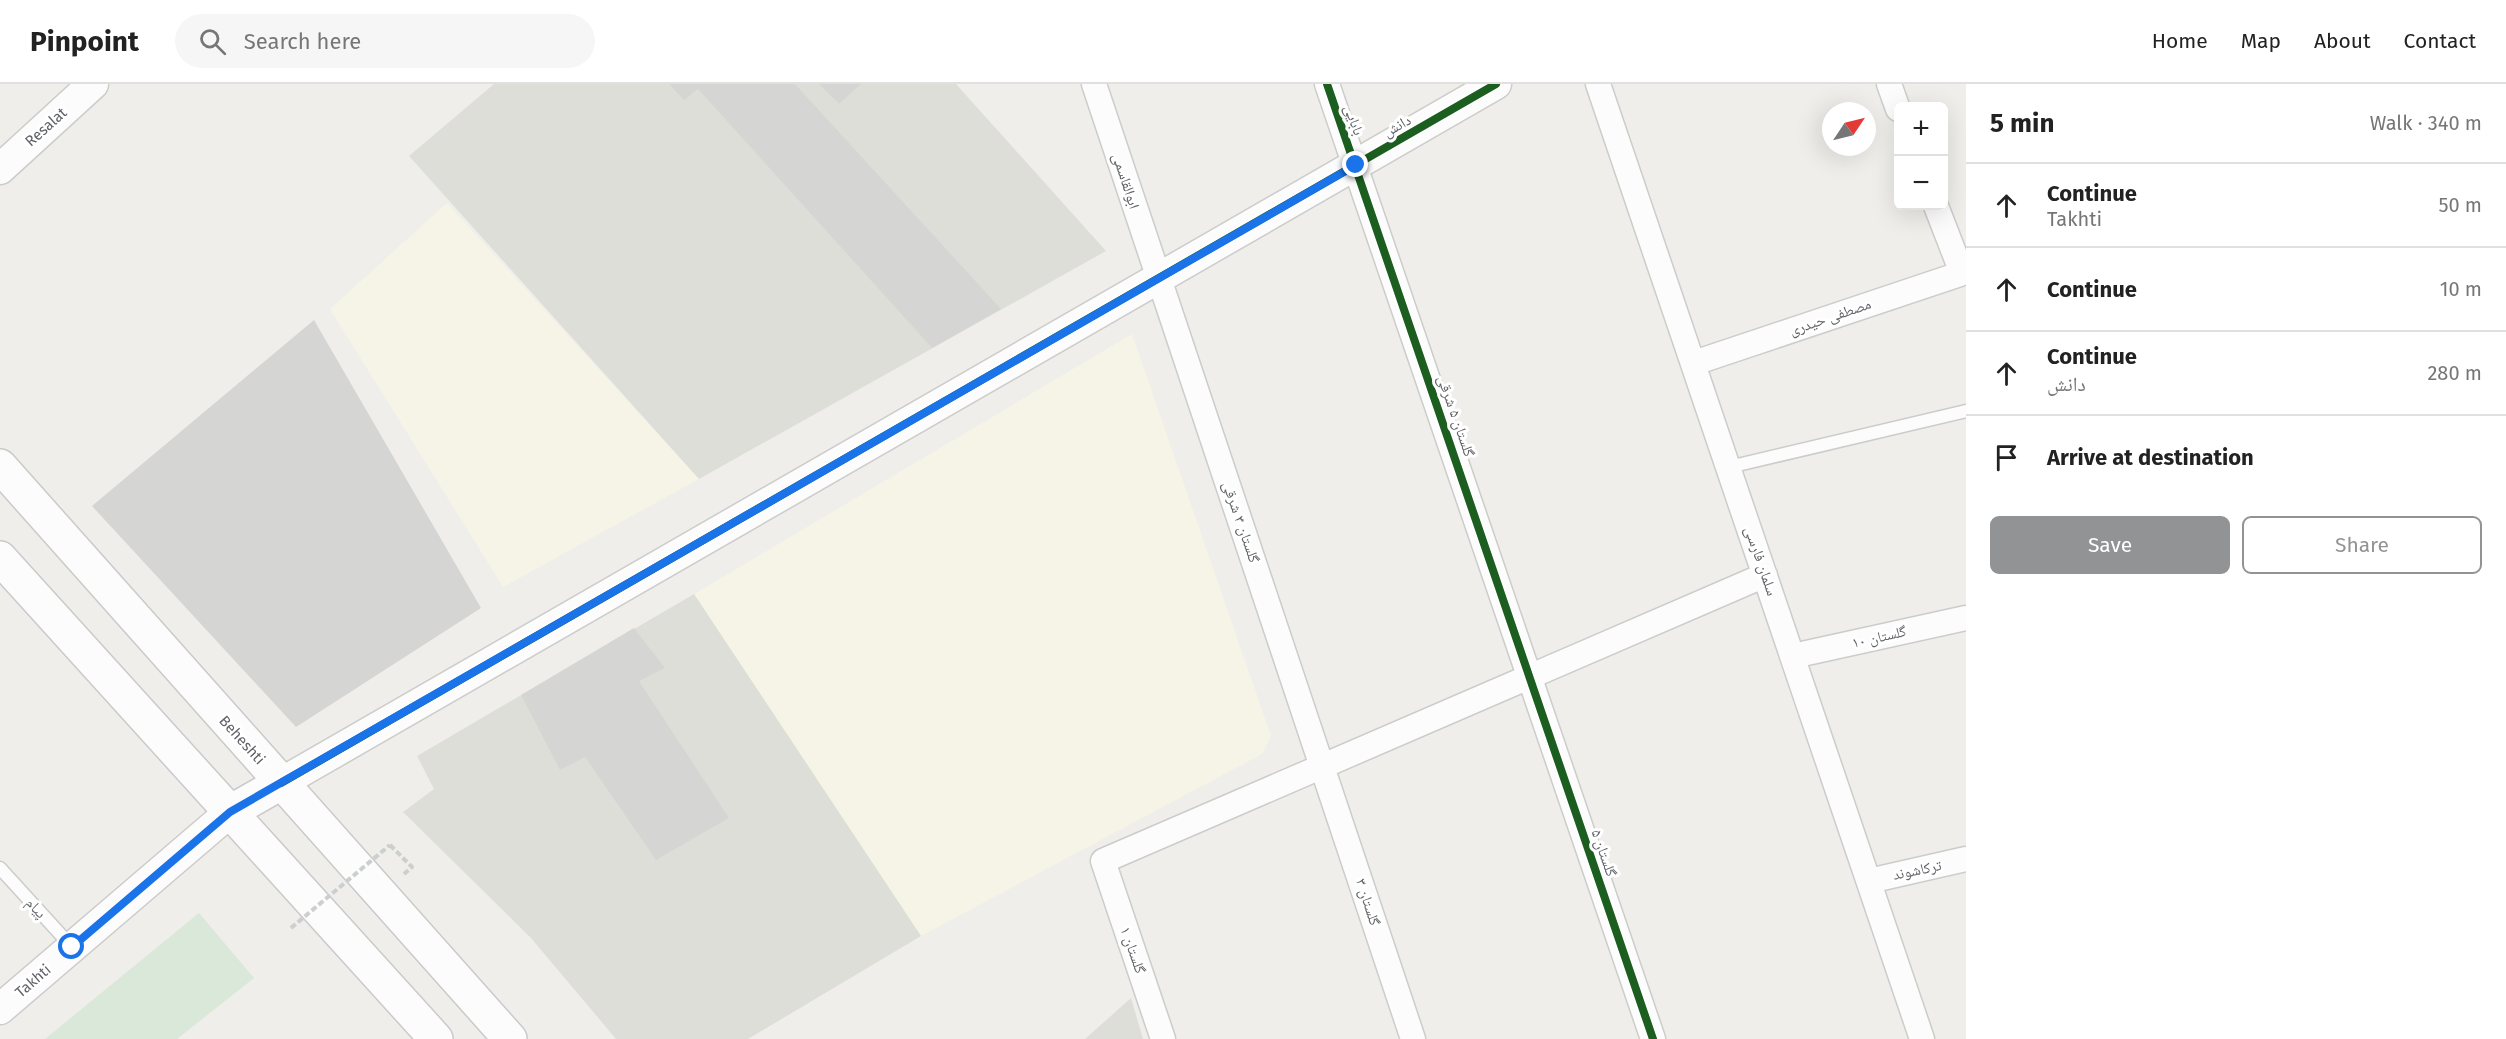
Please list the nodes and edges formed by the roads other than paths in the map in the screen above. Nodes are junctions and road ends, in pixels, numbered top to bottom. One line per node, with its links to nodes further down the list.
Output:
1 (93, 84): 9 (street, Resalat)
2 (1094, 84): 12 (street, ابوالقاسمی)
3 (1327, 84): 8 (street, بابایی)
4 (1496, 84): 8 (street, دانش)
5 (1598, 84): 13 (street, سلمان فارسی)
6 (1889, 84): 7 (street)
7 (1896, 102)
8 (1356, 165): 12 (street, دانش); 21 (street, گلستان ۵ شرقی)
9 (0, 169)
10 (1938, 210): 11 (street)
11 (1964, 272): 13 (street, مصطفی حیدری)
12 (1159, 278): 22 (street, گلستان ۳ شرقی); 23 (street, دانش)
13 (1694, 363): 16 (street, سلمان فارسی)
14 (1966, 411): 16 (lane)
15 (0, 466): 23 (main road, Beheshti)
16 (1729, 467): 18 (street, سلمان فارسی)
17 (0, 558): 24 (main road)
18 (1765, 575): 20 (street, سلمان فارسی); 21 (street)
19 (1966, 618): 20 (street, گلستان ۱۰)
20 (1793, 656): 27 (street, سلمان فارسی)
21 (1530, 676): 22 (street); 34 (street, گلستان ۵)
22 (1323, 766): 32 (street, گلستان ۱); 33 (street, گلستان ۳)
23 (281, 783): 24 (main road); 31 (main road, Beheshti)
24 (230, 812): 28 (street, Takhti); 30 (main road)
25 (1966, 860): 27 (street, ترکاشوند)
26 (0, 868): 28 (lane, پیام)
27 (1869, 881): 35 (street, سلمان فارسی)
28 (72, 947): 29 (street, Takhti)
29 (0, 1009)
30 (436, 1039)
31 (510, 1039)
32 (1163, 1039)
33 (1413, 1039)
34 (1653, 1039)
35 (1922, 1039)

